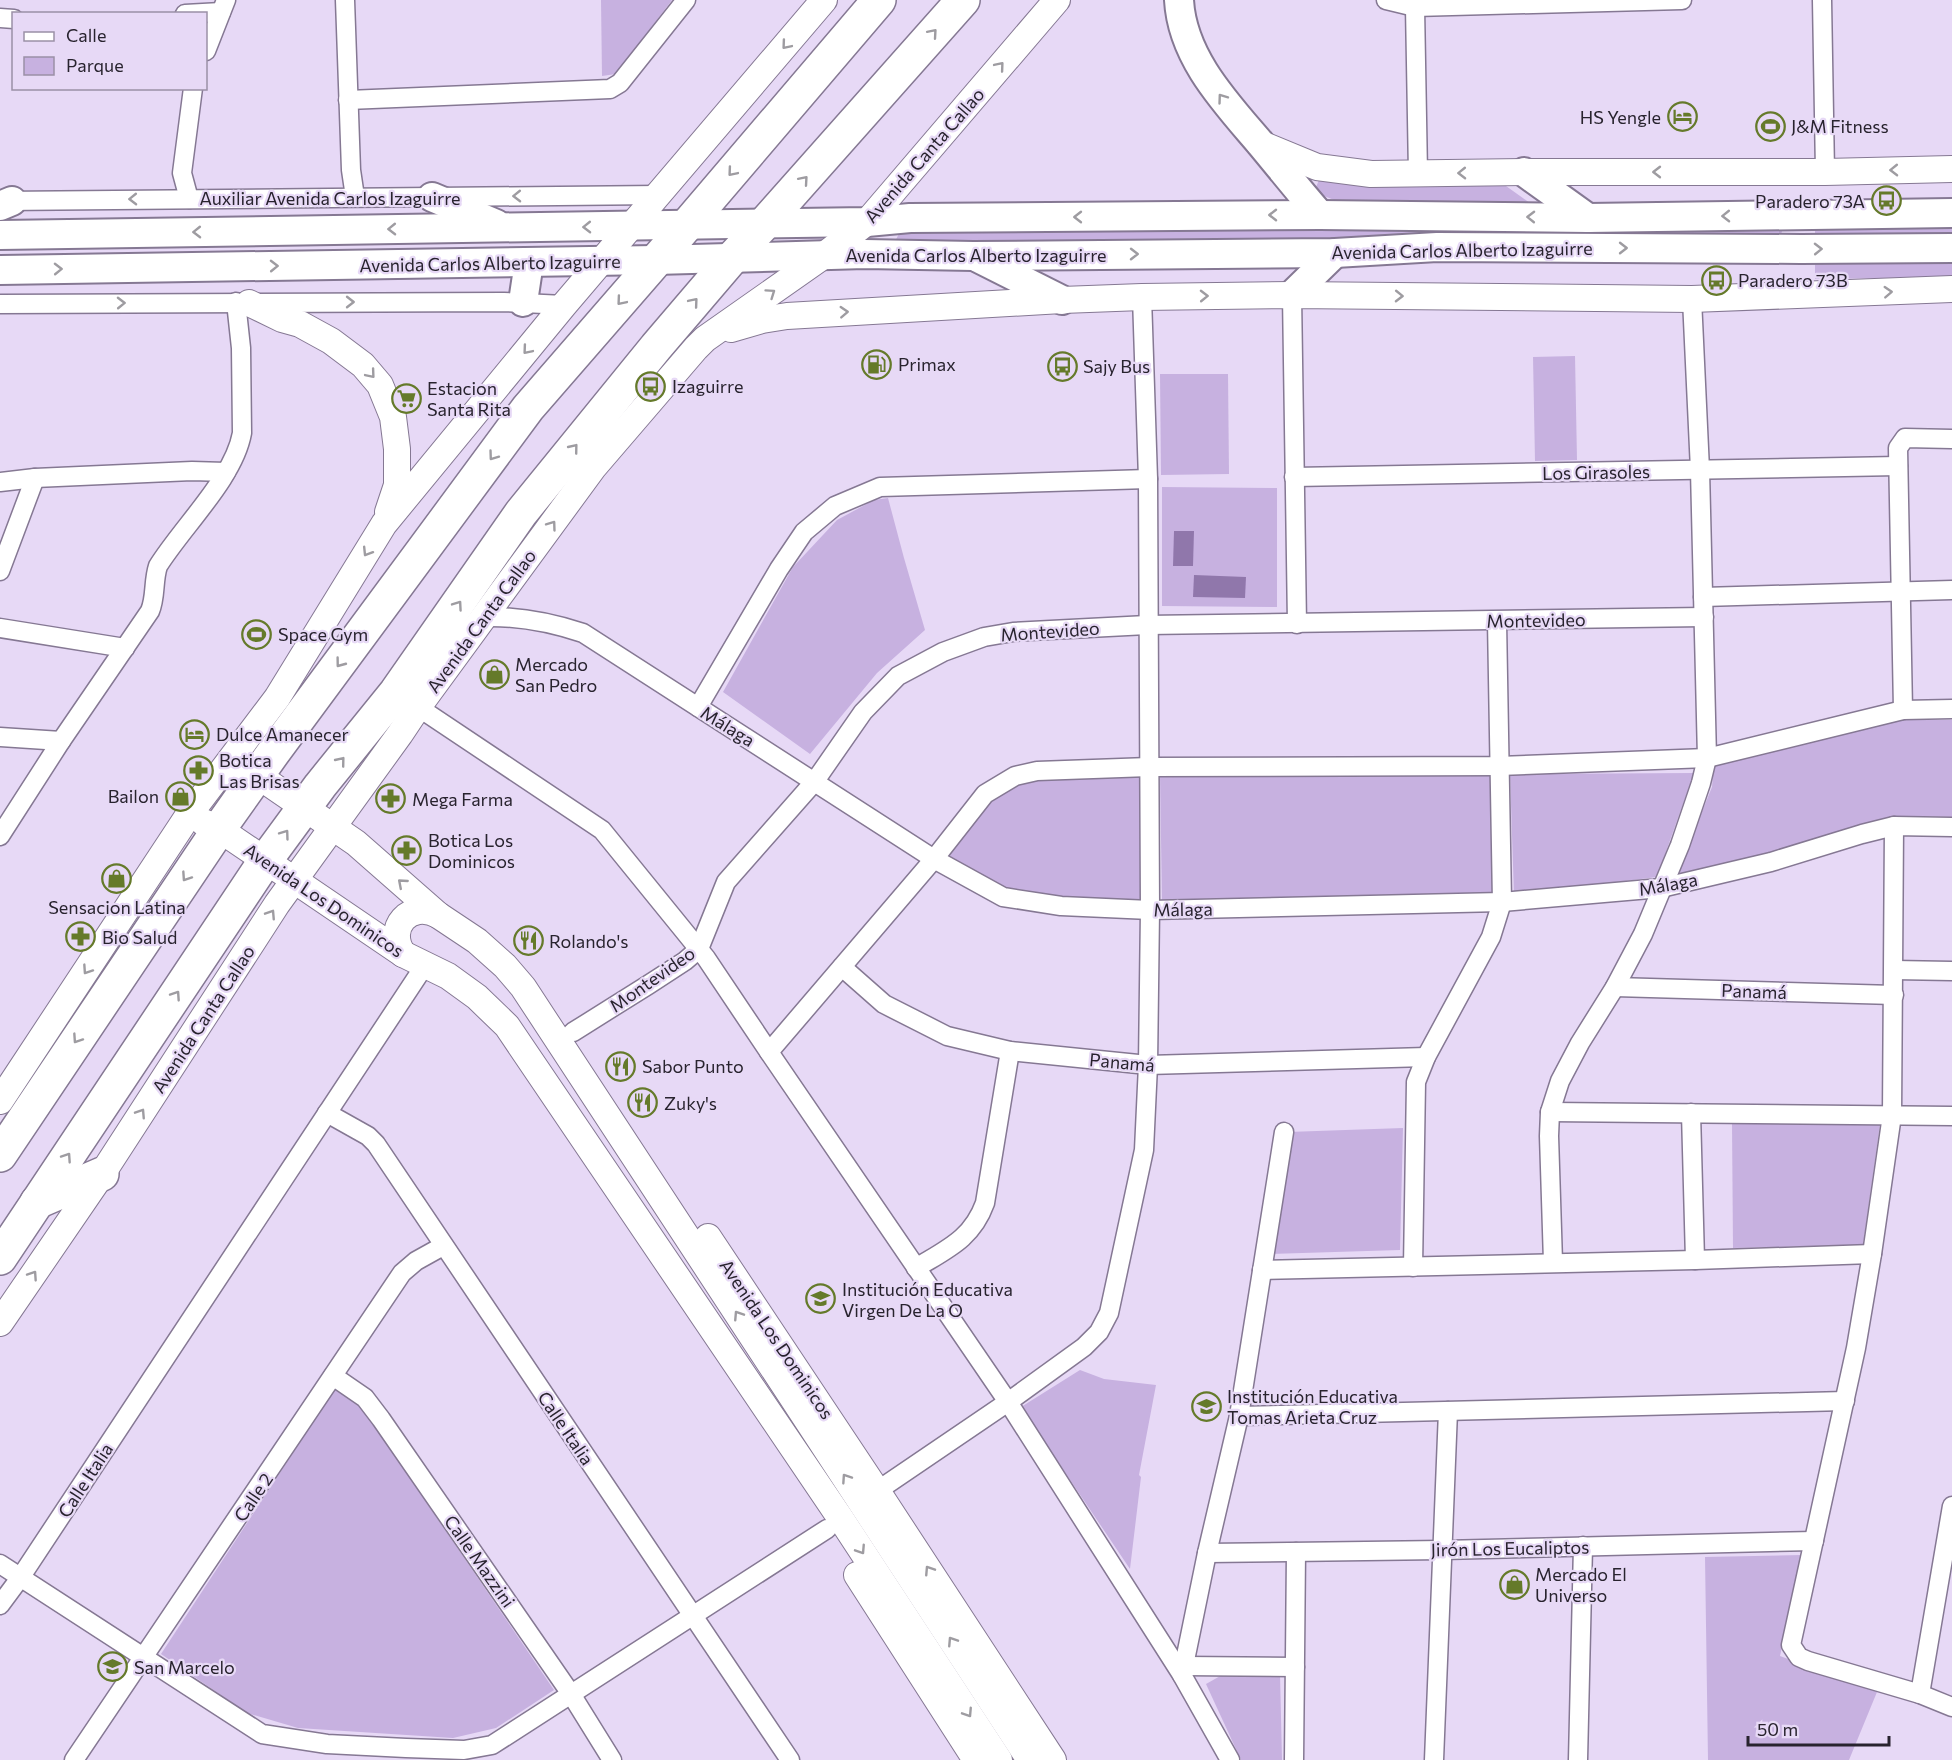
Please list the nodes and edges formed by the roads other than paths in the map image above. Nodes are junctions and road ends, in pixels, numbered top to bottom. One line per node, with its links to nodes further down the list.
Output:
1 (345, 0): 16 (street)
2 (686, 0): 16 (street)
3 (824, 0): 22 (main road, one-way to 22)
4 (879, 0): 33 (highway, one-way to 33)
5 (963, 0): 32 (highway, Avenida Canta Callao, one-way to 5)
6 (1057, 0): 31 (main road, Avenida Canta Callao, one-way to 6)
7 (1179, 0): 17 (main road, one-way to 7)
8 (1386, 0): 12 (street)
9 (1682, 0): 12 (street)
10 (1822, 0): 20 (street)
11 (224, 6): 13 (street); 14 (street)
12 (1415, 7): 21 (street)
13 (195, 12)
14 (207, 48)
15 (193, 90): 25 (street)
16 (348, 100): 23 (street)
17 (1259, 143): 21 (main road); 28 (main road)
18 (1952, 169): 20 (main road, one-way to 20)
19 (1524, 172): 20 (main road, one-way to 19); 21 (main road, one-way to 21); 30 (main road)
20 (1825, 172)
21 (1418, 174)
22 (660, 195): 24 (street, Auxiliar Avenida Carlos Izaguirre, one-way to 24); 34 (main road)
23 (355, 197): 24 (street, Auxiliar Avenida Carlos Izaguirre); 25 (street, Auxiliar Avenida Carlos Izaguirre)
24 (432, 197): 35 (main road)
25 (189, 199): 26 (street, Auxiliar Avenida Carlos Izaguirre, one-way to 26)
26 (4, 202)
27 (1952, 213): 30 (main road, Avenida Carlos Alberto Izaguirre, one-way to 30)
28 (1320, 215): 29 (main road, Avenida Carlos Alberto Izaguirre); 31 (main road, Avenida Carlos Alberto Izaguirre, one-way to 31)
29 (1436, 216): 30 (main road, Avenida Carlos Alberto Izaguirre, one-way to 29); 37 (main road)
30 (1588, 218)
31 (867, 222): 32 (main road, Avenida Carlos Alberto Izaguirre); 40 (main road, Avenida Canta Callao)
32 (765, 224): 33 (main road, Avenida Carlos Alberto Izaguirre); 42 (highway, Avenida Canta Callao)
33 (687, 225): 34 (main road, Avenida Carlos Alberto Izaguirre); 43 (highway)
34 (632, 226): 35 (main road, Avenida Carlos Alberto Izaguirre, one-way to 35); 44 (main road)
35 (506, 228): 36 (main road, Avenida Carlos Alberto Izaguirre, one-way to 36)
36 (0, 235)
37 (1437, 247): 38 (main road, Avenida Carlos Alberto Izaguirre, one-way to 38); 39 (main road, Avenida Carlos Alberto Izaguirre)
38 (1952, 248)
39 (1335, 253): 41 (main road, Avenida Carlos Alberto Izaguirre, one-way to 39); 48 (main road)
40 (823, 256): 41 (main road, Avenida Carlos Alberto Izaguirre); 42 (main road, Avenida Carlos Alberto Izaguirre); 56 (main road, Avenida Canta Callao, one-way to 40)
41 (973, 256): 51 (main road)
42 (732, 258): 43 (main road, Avenida Carlos Alberto Izaguirre); 89 (highway, Avenida Canta Callao, one-way to 42)
43 (656, 260): 44 (main road, Avenida Carlos Alberto Izaguirre); 87 (highway, one-way to 87)
44 (603, 261): 45 (main road, Avenida Carlos Alberto Izaguirre); 55 (main road)
45 (529, 262): 46 (main road, Avenida Carlos Alberto Izaguirre, one-way to 45); 53 (main road)
46 (1, 270)
47 (1952, 289): 50 (main road, one-way to 47)
48 (1292, 295): 49 (main road, one-way to 48); 50 (main road, one-way to 50); 61 (street)
49 (1142, 297): 51 (main road); 63 (street)
50 (1692, 299): 59 (street)
51 (1062, 300): 56 (main road, one-way to 51)
52 (243, 302): 53 (street, one-way to 53); 54 (street, one-way to 52); 60 (street); 65 (main road, one-way to 65)
53 (523, 302): 55 (street)
54 (0, 304)
55 (564, 305): 65 (main road, one-way to 65)
56 (705, 339): 70 (main road, Avenida Canta Callao, one-way to 56)
57 (1952, 439): 58 (street)
58 (1898, 466): 59 (street, Los Girasoles); 68 (street)
59 (1700, 470): 61 (street, Los Girasoles); 69 (street)
60 (226, 472): 62 (street); 76 (street)
61 (1294, 477): 73 (street)
62 (35, 478): 64 (street); 66 (street)
63 (1148, 479): 74 (street); 78 (street)
64 (0, 482)
65 (384, 524): 86 (main road, one-way to 86)
66 (0, 571)
67 (1952, 590): 68 (street)
68 (1899, 591): 69 (street); 80 (street)
69 (1703, 597): 71 (street)
70 (484, 616): 77 (main road, Avenida Canta Callao); 78 (street, Málaga)
71 (1704, 617): 72 (street, Montevideo); 83 (street)
72 (1497, 621): 73 (street, Montevideo); 85 (street)
73 (1297, 624): 74 (street, Montevideo)
74 (1148, 625): 84 (street); 88 (street, Montevideo)
75 (0, 628): 76 (street)
76 (124, 648): 82 (street)
77 (418, 707): 91 (main road, Avenida Canta Callao); 104 (street)
78 (698, 707): 88 (street, Málaga)
79 (1952, 709): 80 (street)
80 (1903, 710): 83 (street)
81 (0, 737): 82 (street)
82 (61, 741): 95 (street)
83 (1707, 758): 85 (street); 99 (street)
84 (1149, 766): 85 (street); 96 (street); 101 (street)
85 (1499, 766): 100 (street)
86 (223, 770): 87 (main road, Avenida Los Dominicos); 90 (main road)
87 (257, 775): 89 (main road, Avenida Los Dominicos); 94 (highway)
88 (816, 781): 96 (street, Málaga); 104 (street, Montevideo)
89 (305, 807): 91 (main road, Avenida Los Dominicos); 97 (highway, Avenida Canta Callao, one-way to 89)
90 (188, 816): 94 (main road, Avenida Los Dominicos); 117 (main road, one-way to 117)
91 (333, 826): 98 (main road, Avenida Canta Callao); 102 (main road, Avenida Los Dominicos, one-way to 91)
92 (1894, 826): 93 (street, Málaga); 99 (street, Málaga); 107 (street)
93 (1952, 827)
94 (219, 829): 97 (main road, Avenida Los Dominicos); 124 (highway, one-way to 124)
95 (2, 831)
96 (934, 859): 101 (street, Málaga); 106 (street)
97 (265, 861): 98 (main road, Avenida Los Dominicos); 126 (highway, Avenida Canta Callao, one-way to 97)
98 (294, 881): 105 (main road, Avenida Los Dominicos); 125 (main road, Avenida Canta Callao, one-way to 98)
99 (1661, 888): 100 (street, Málaga); 110 (street)
100 (1503, 902): 101 (street, Málaga); 115 (street)
101 (1150, 910): 116 (street)
102 (438, 915): 103 (main road, Avenida Los Dominicos); 105 (main road)
103 (477, 941): 112 (main road, Avenida Los Dominicos); 164 (main road, Avenida Los Dominicos, one-way to 103)
104 (699, 949): 112 (street, Montevideo); 114 (street)
105 (414, 960): 109 (main road, Avenida Los Dominicos); 119 (street, Calle Italia)
106 (842, 967): 113 (street, Panamá); 114 (street)
107 (1894, 970): 108 (street); 111 (street)
108 (1952, 970)
109 (460, 985): 143 (main road, Avenida Los Dominicos); 160 (main road, Avenida Los Dominicos, one-way to 160)
110 (1615, 987): 111 (street, Panamá); 118 (street)
111 (1893, 995): 121 (street)
112 (573, 1032): 141 (main road, Avenida Los Dominicos)
113 (1010, 1051): 116 (street, Panamá); 133 (street)
114 (768, 1053): 133 (street)
115 (1426, 1057): 116 (street, Panamá); 132 (street)
116 (1148, 1065): 138 (street)
117 (0, 1101)
118 (1550, 1112): 120 (street); 131 (street)
119 (327, 1113): 127 (street, Calle Italia); 151 (street, Calle Italia)
120 (1691, 1113): 121 (street); 129 (street)
121 (1892, 1115): 122 (street); 128 (street)
122 (1952, 1116)
123 (1284, 1132): 134 (street)
124 (0, 1155)
125 (102, 1174): 126 (highway); 135 (main road, Avenida Canta Callao, one-way to 125)
126 (37, 1202): 130 (highway, Avenida Canta Callao)
127 (443, 1246): 136 (street, Calle 2); 153 (street, Calle Italia)
128 (1872, 1254): 129 (street); 137 (street)
129 (1695, 1260): 131 (street)
130 (2, 1262)
131 (1553, 1262): 132 (street)
132 (1413, 1267): 134 (street)
133 (916, 1268): 138 (street)
134 (1262, 1270): 140 (street)
135 (0, 1323)
136 (333, 1376): 154 (street, Calle 2); 157 (street, Calle Mazzini)
137 (1845, 1401): 139 (street); 144 (street)
138 (1008, 1402): 141 (street); 156 (street)
139 (1448, 1411): 140 (street); 147 (street)
140 (1239, 1416): 149 (street)
141 (877, 1491): 165 (main road, Avenida Los Dominicos, one-way to 141)
142 (1952, 1506): 145 (street)
143 (827, 1528): 153 (street); 160 (main road, Avenida Los Dominicos)
144 (1814, 1541): 146 (street, Jirón Los Eucaliptos); 158 (street)
145 (1949, 1541): 158 (street)
146 (1583, 1546): 147 (street, Jirón Los Eucaliptos); 169 (street)
147 (1442, 1550): 148 (street, Jirón Los Eucaliptos); 168 (street)
148 (1296, 1552): 149 (street, Jirón Los Eucaliptos); 155 (street)
149 (1207, 1553): 156 (street)
150 (0, 1564): 151 (street)
151 (20, 1578): 152 (street, Calle Italia); 154 (street)
152 (0, 1605)
153 (693, 1615): 157 (street); 163 (street, Calle Italia)
154 (143, 1658): 157 (street); 161 (street, Calle 2)
155 (1295, 1667): 156 (street); 167 (street)
156 (1183, 1671): 166 (street)
157 (571, 1694): 162 (street, Calle Mazzini)
158 (1920, 1694): 159 (street)
159 (1952, 1707)
160 (989, 1756)
161 (74, 1760)
162 (612, 1760)
163 (790, 1760)
164 (1030, 1760)
165 (1053, 1760)
166 (1230, 1760)
167 (1293, 1760)
168 (1434, 1760)
169 (1578, 1760)

